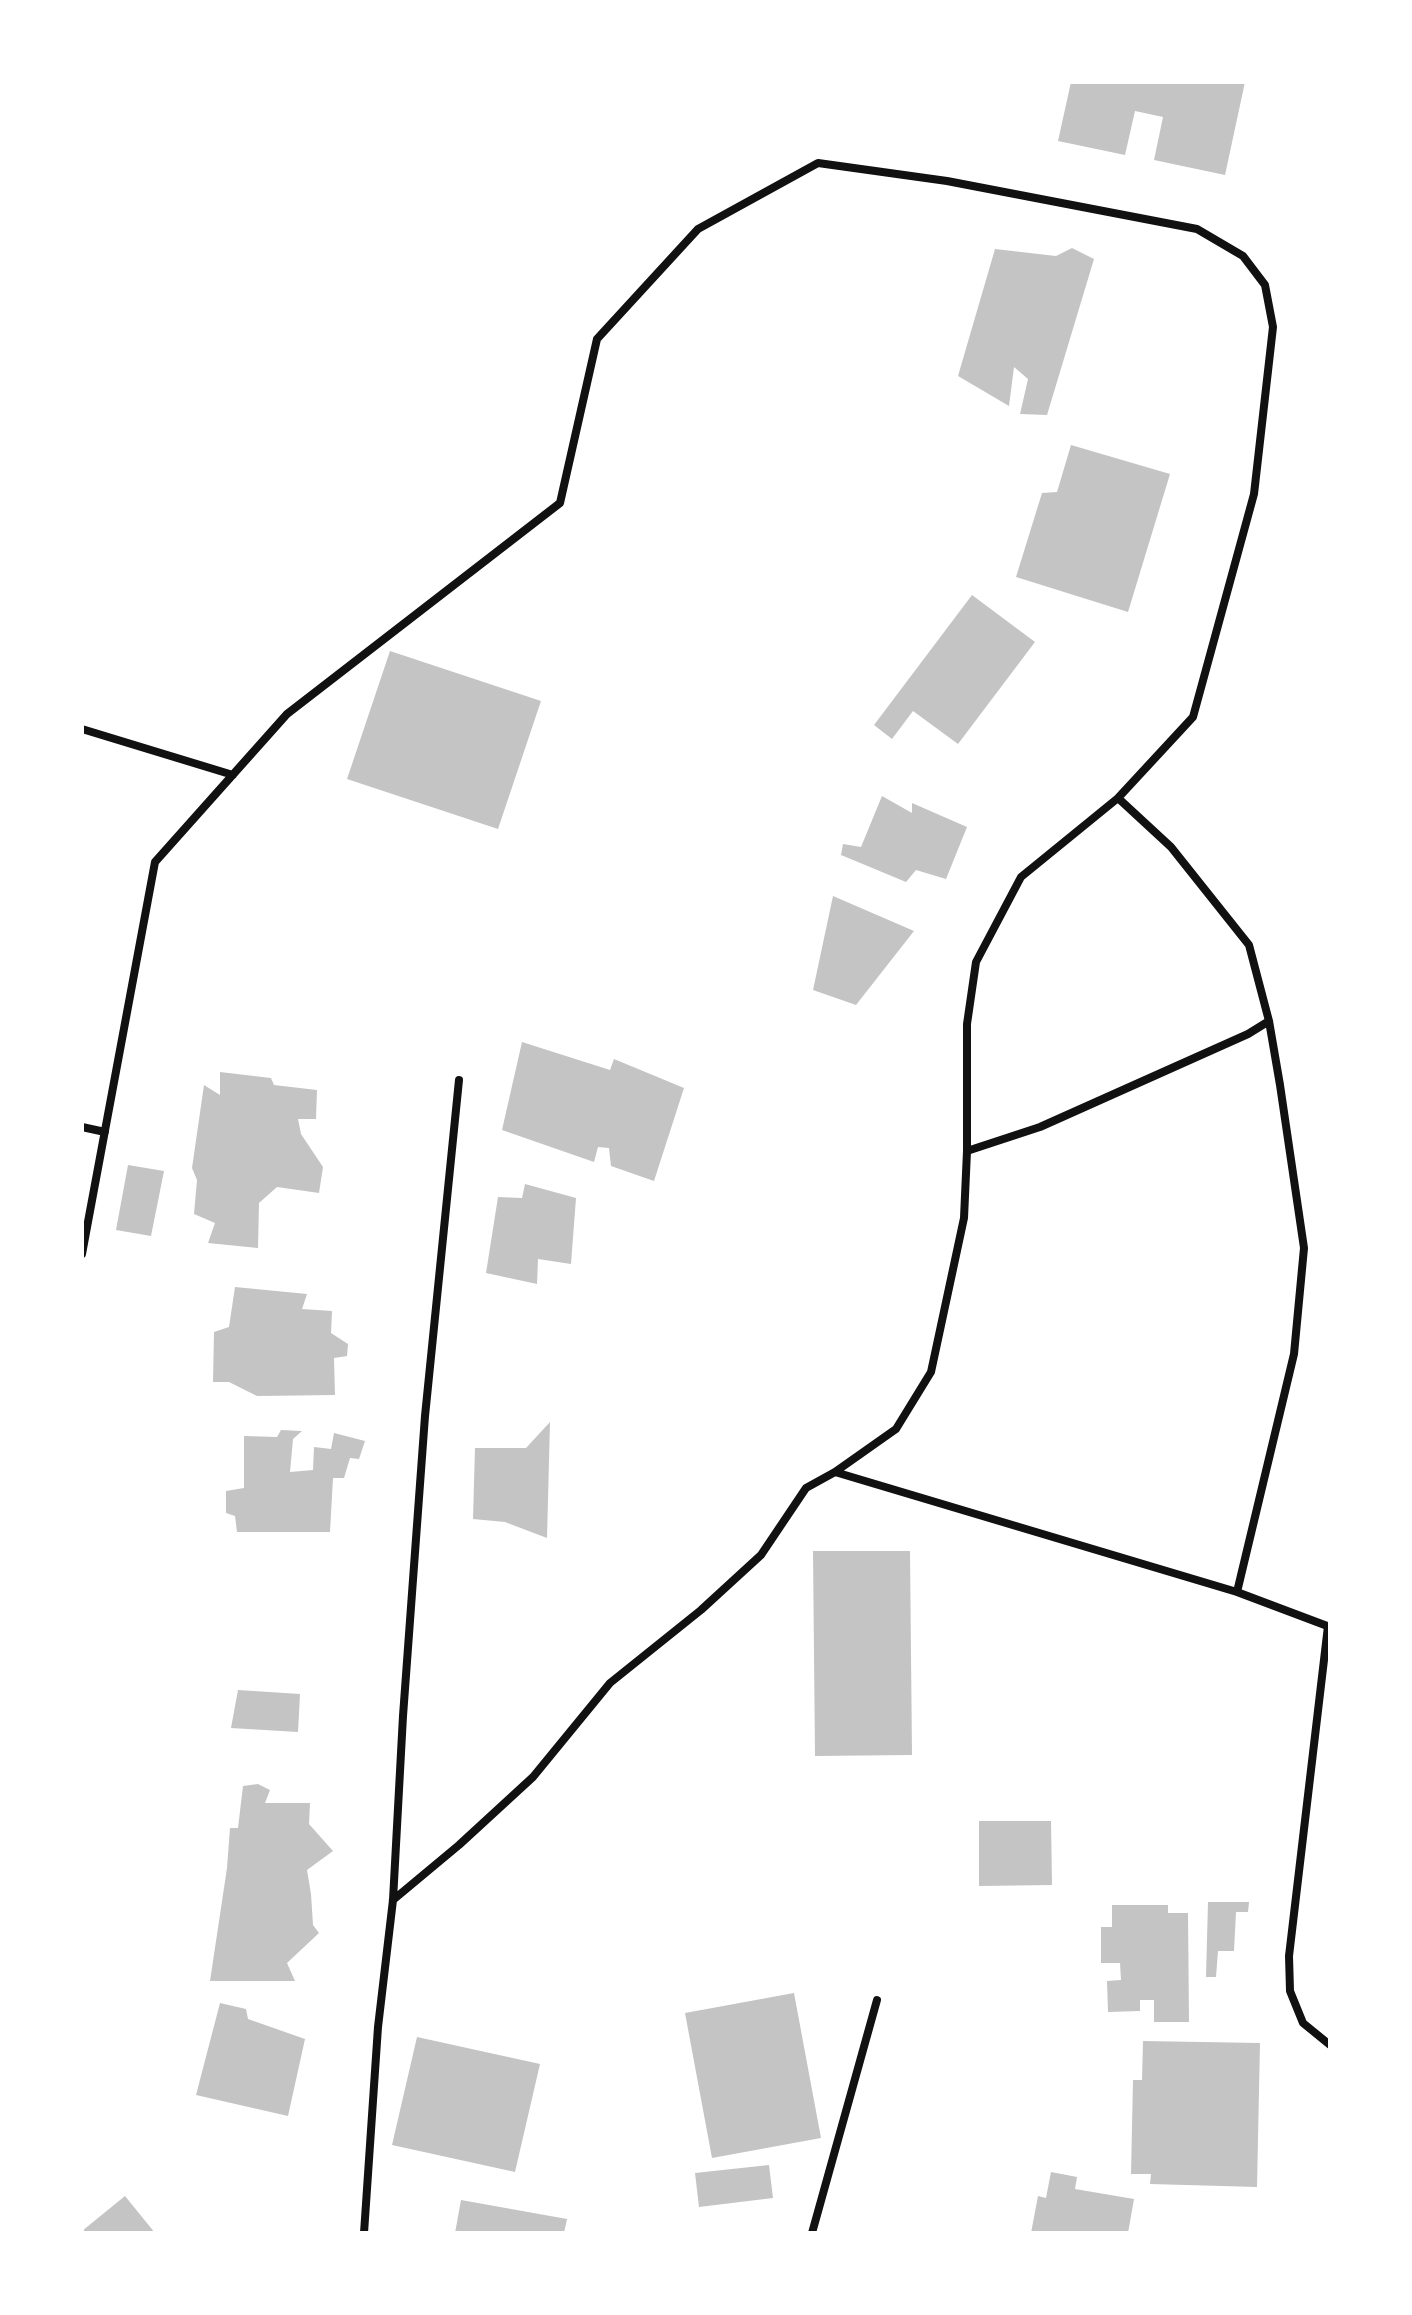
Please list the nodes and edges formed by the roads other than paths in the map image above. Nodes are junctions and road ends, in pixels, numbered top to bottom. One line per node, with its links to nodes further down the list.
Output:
1 (82, 729): 2 (street)
2 (233, 775): 3 (street); 7 (street)
3 (1118, 798): 4 (street); 8 (street)
4 (1269, 1021): 8 (street); 11 (street)
5 (459, 1080): 13 (street)
6 (82, 1127): 7 (street)
7 (105, 1132): 9 (street)
8 (967, 1151): 10 (street)
9 (82, 1254)
10 (835, 1472): 11 (street); 13 (street)
11 (1237, 1592): 12 (street)
12 (1329, 1626): 15 (street)
13 (393, 1900): 16 (street)
14 (877, 2000): 17 (street)
15 (1330, 2045)
16 (364, 2233)
17 (812, 2233)

